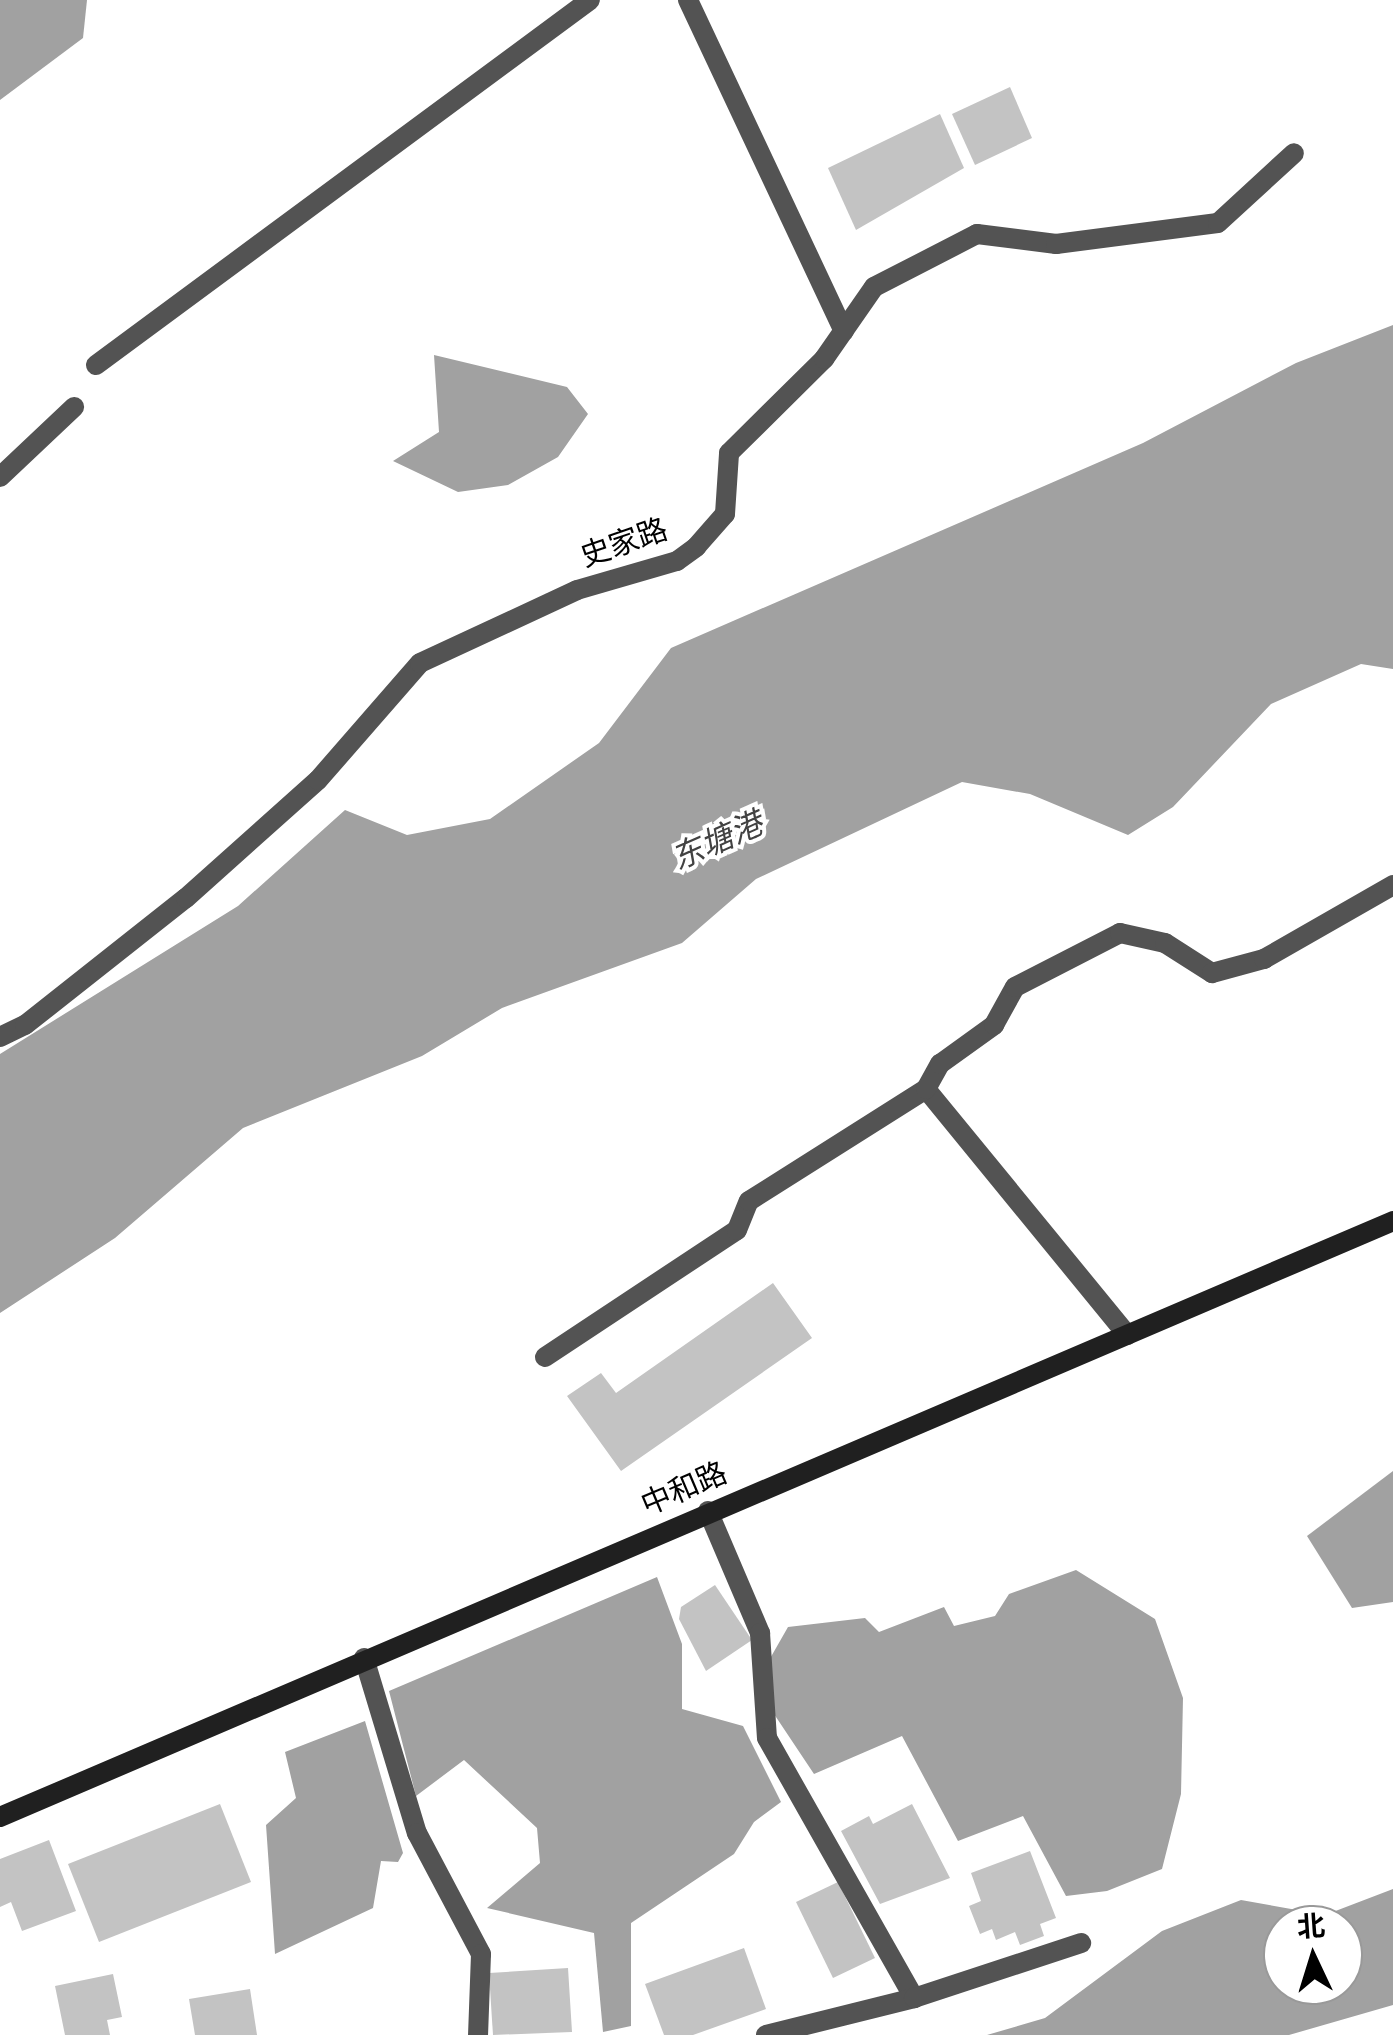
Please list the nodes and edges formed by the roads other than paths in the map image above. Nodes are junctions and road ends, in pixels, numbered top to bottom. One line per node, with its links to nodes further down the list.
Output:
1 (590, 0): 5 (street)
2 (688, 0): 4 (street)
3 (1294, 153): 4 (street, 史家路)
4 (844, 331): 9 (street, 史家路)
5 (96, 365)
6 (74, 407): 7 (street)
7 (0, 477)
8 (1393, 885): 10 (street)
9 (0, 1037)
10 (926, 1089): 12 (street); 13 (street)
11 (1393, 1221): 12 (street, 中和路)
12 (1127, 1335): 14 (street, 中和路)
13 (545, 1358)
14 (708, 1510): 15 (street, 中和路); 18 (street)
15 (364, 1658): 16 (street, 中和路); 19 (street)
16 (0, 1817)
17 (1082, 1942): 18 (street)
18 (914, 1998): 20 (street)
19 (478, 2035)
20 (766, 2035)

